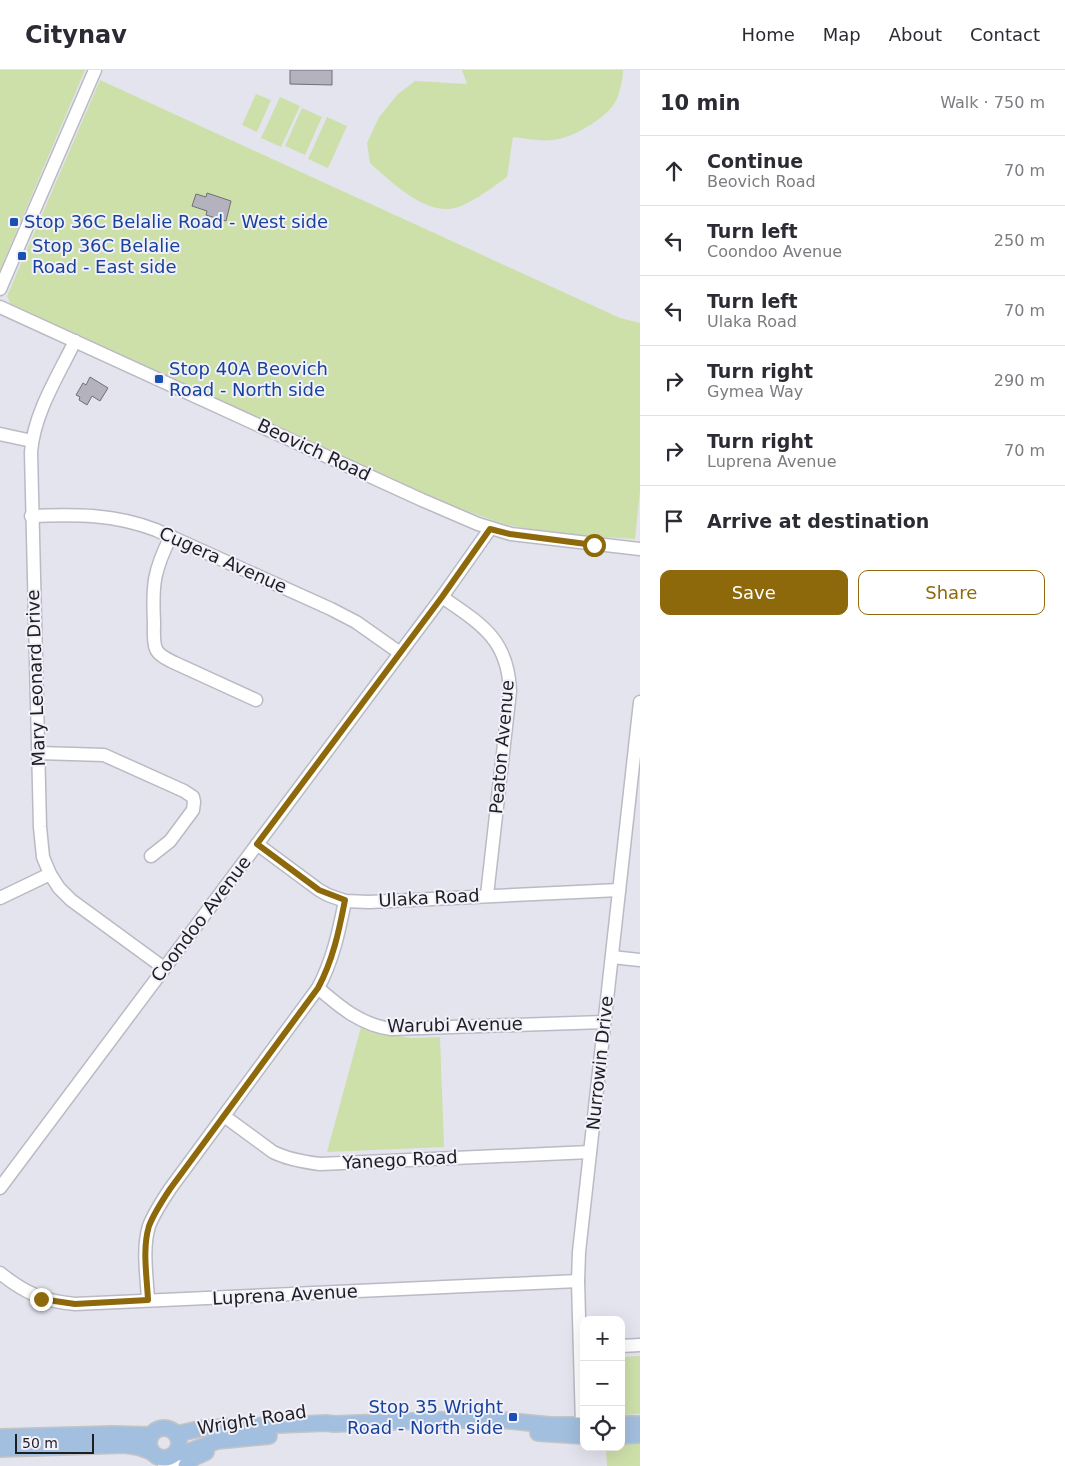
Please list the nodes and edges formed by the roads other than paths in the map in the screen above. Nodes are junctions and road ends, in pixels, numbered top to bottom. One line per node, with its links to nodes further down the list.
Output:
1 (95, 70): 2 (street)
2 (0, 289)
3 (0, 307): 4 (street, Beovich Road)
4 (75, 341): 6 (street, Mary Leonard Drive); 8 (street, Beovich Road)
5 (0, 434): 6 (street)
6 (32, 441): 7 (street, Mary Leonard Drive)
7 (31, 516): 9 (street, Cugera Avenue); 15 (street, Mary Leonard Drive)
8 (490, 529): 10 (street, Beovich Road); 11 (street, Coondoo Avenue)
9 (171, 536): 12 (street, Cugera Avenue); 13 (street)
10 (640, 549)
11 (442, 597): 12 (street, Coondoo Avenue); 20 (street, Peaton Avenue)
12 (400, 653): 16 (street, Coondoo Avenue)
13 (256, 700)
14 (640, 702): 19 (street, Nurrowin Drive)
15 (39, 753): 17 (street); 18 (street, Mary Leonard Drive)
16 (257, 844): 22 (street, Ulaka Road); 25 (street, Coondoo Avenue)
17 (151, 856)
18 (50, 874): 21 (street); 25 (street, Mary Leonard Drive)
19 (619, 890): 20 (street, Ulaka Road); 23 (street, Nurrowin Drive)
20 (487, 895): 22 (street, Ulaka Road)
21 (0, 898)
22 (345, 900): 26 (street)
23 (612, 957): 24 (street); 27 (street, Nurrowin Drive)
24 (640, 960)
25 (164, 968): 30 (street, Coondoo Avenue)
26 (318, 988): 27 (street, Warubi Avenue); 28 (street)
27 (604, 1022): 29 (street, Nurrowin Drive)
28 (224, 1116): 29 (street, Yanego Road); 33 (street)
29 (590, 1152): 32 (street, Nurrowin Drive)
30 (0, 1188)
31 (0, 1273): 33 (street, Luprena Avenue)
32 (578, 1281): 33 (street, Luprena Avenue); 34 (street, Nurrowin Drive)
33 (148, 1300)
34 (580, 1316)
35 (640, 1345): 36 (street)
36 (625, 1346)
37 (582, 1361): 38 (street, Nurrowin Drive)
38 (583, 1406)
39 (334, 1424): 42 (main road, Wright Road); 43 (main road, Wright Road); 46 (main road, Wright Road)
40 (625, 1424): 41 (main road)
41 (640, 1424)
42 (580, 1429)
43 (177, 1434): 44 (main road); 50 (main road)
44 (151, 1435): 48 (main road); 50 (main road)
45 (640, 1435): 47 (main road)
46 (273, 1436): 50 (main road, Wright Road); 51 (main road)
47 (625, 1436)
48 (0, 1437)
49 (0, 1449): 50 (main road, Wright Road)
50 (168, 1458)
51 (186, 1466)

